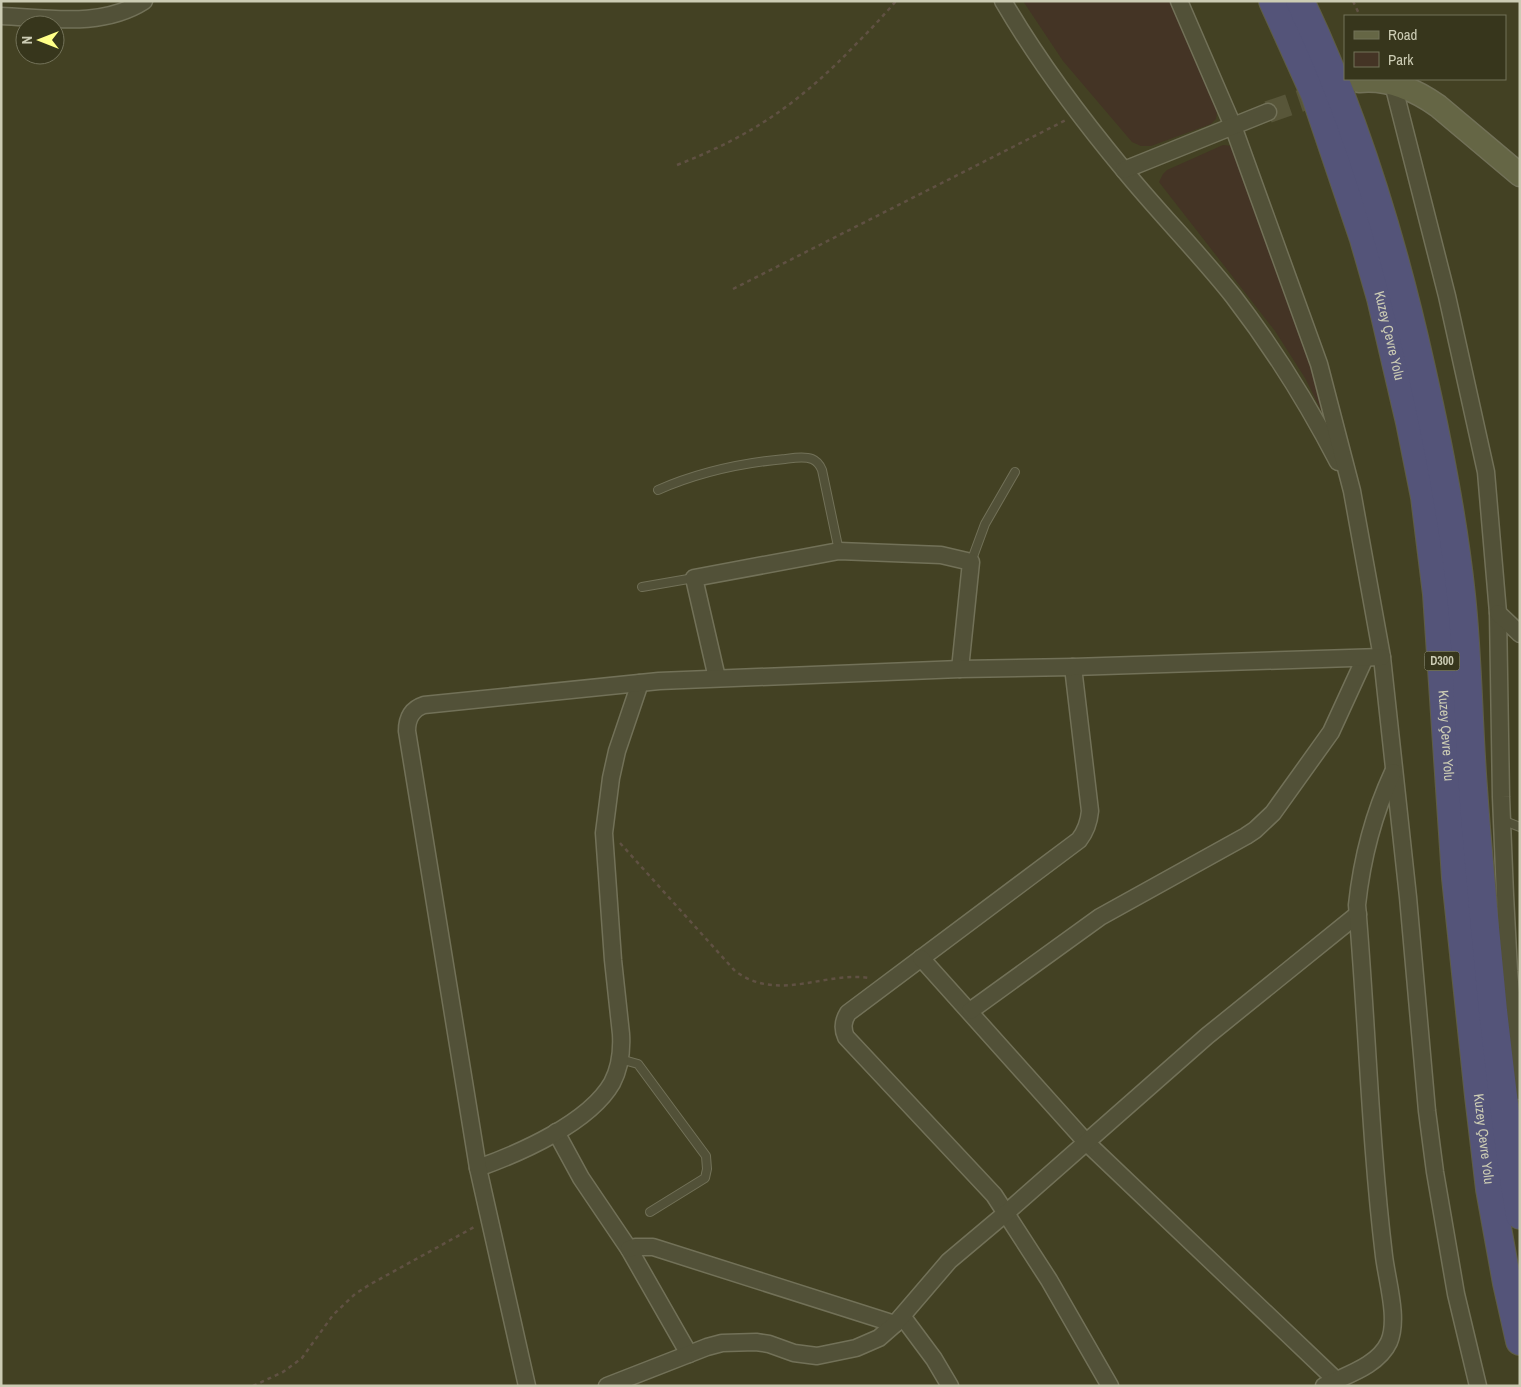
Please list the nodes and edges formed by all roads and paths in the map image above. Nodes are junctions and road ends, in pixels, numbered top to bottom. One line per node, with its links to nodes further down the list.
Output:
1 (144, 1): 9 (street)
2 (896, 1): 15 (path)
3 (1003, 1): 13 (street)
4 (1179, 1): 14 (street)
5 (1273, 1): 55 (highway, Kuzey Çevre Yolu / D300)
6 (1300, 1): 51 (highway, Kuzey Çevre Yolu / D300)
7 (1353, 1): 8 (path)
8 (1360, 15)
9 (1, 16)
10 (1359, 81): 11 (street)
11 (1393, 84): 17 (street); 26 (street)
12 (1268, 112): 14 (street)
13 (1080, 114): 16 (street); 18 (path)
14 (1233, 126): 16 (street); 21 (street)
15 (677, 165)
16 (1124, 170): 21 (street)
17 (1520, 175)
18 (733, 289)
19 (1016, 472): 23 (lane)
20 (658, 490): 22 (lane)
21 (1352, 491): 28 (street)
22 (839, 552): 23 (street); 24 (street)
23 (971, 562): 31 (street)
24 (694, 578): 25 (lane); 32 (street)
25 (642, 587)
26 (1498, 613): 27 (street); 35 (street)
27 (1520, 634)
28 (1382, 657): 29 (street); 34 (street)
29 (1365, 658): 30 (street); 43 (street)
30 (1073, 668): 31 (street); 41 (street)
31 (960, 669): 32 (street)
32 (717, 678): 33 (street)
33 (640, 683): 37 (street); 48 (street)
34 (1394, 772): 39 (street); 63 (street)
35 (1502, 820): 36 (lane); 38 (street)
36 (1520, 827)
37 (604, 832): 42 (path); 44 (street)
38 (1505, 894): 40 (street); 45 (street)
39 (1358, 914): 47 (street); 57 (street)
40 (1520, 917)
41 (921, 958): 42 (street); 43 (street)
42 (887, 984): 50 (street)
43 (970, 1012): 47 (street)
44 (620, 1059): 46 (street); 49 (lane)
45 (1520, 1091)
46 (556, 1132): 48 (street); 53 (street)
47 (1086, 1142): 50 (street); 57 (street)
48 (478, 1168): 52 (street)
49 (650, 1212)
50 (1006, 1214): 54 (street); 62 (street)
51 (1520, 1215)
52 (489, 1219): 58 (path); 59 (street)
53 (629, 1249): 54 (street); 56 (street)
54 (899, 1320): 56 (street); 61 (street)
55 (1520, 1341)
56 (689, 1354): 60 (street)
57 (1330, 1383)
58 (253, 1386)
59 (527, 1386)
60 (607, 1386)
61 (950, 1386)
62 (1110, 1386)
63 (1478, 1386)

